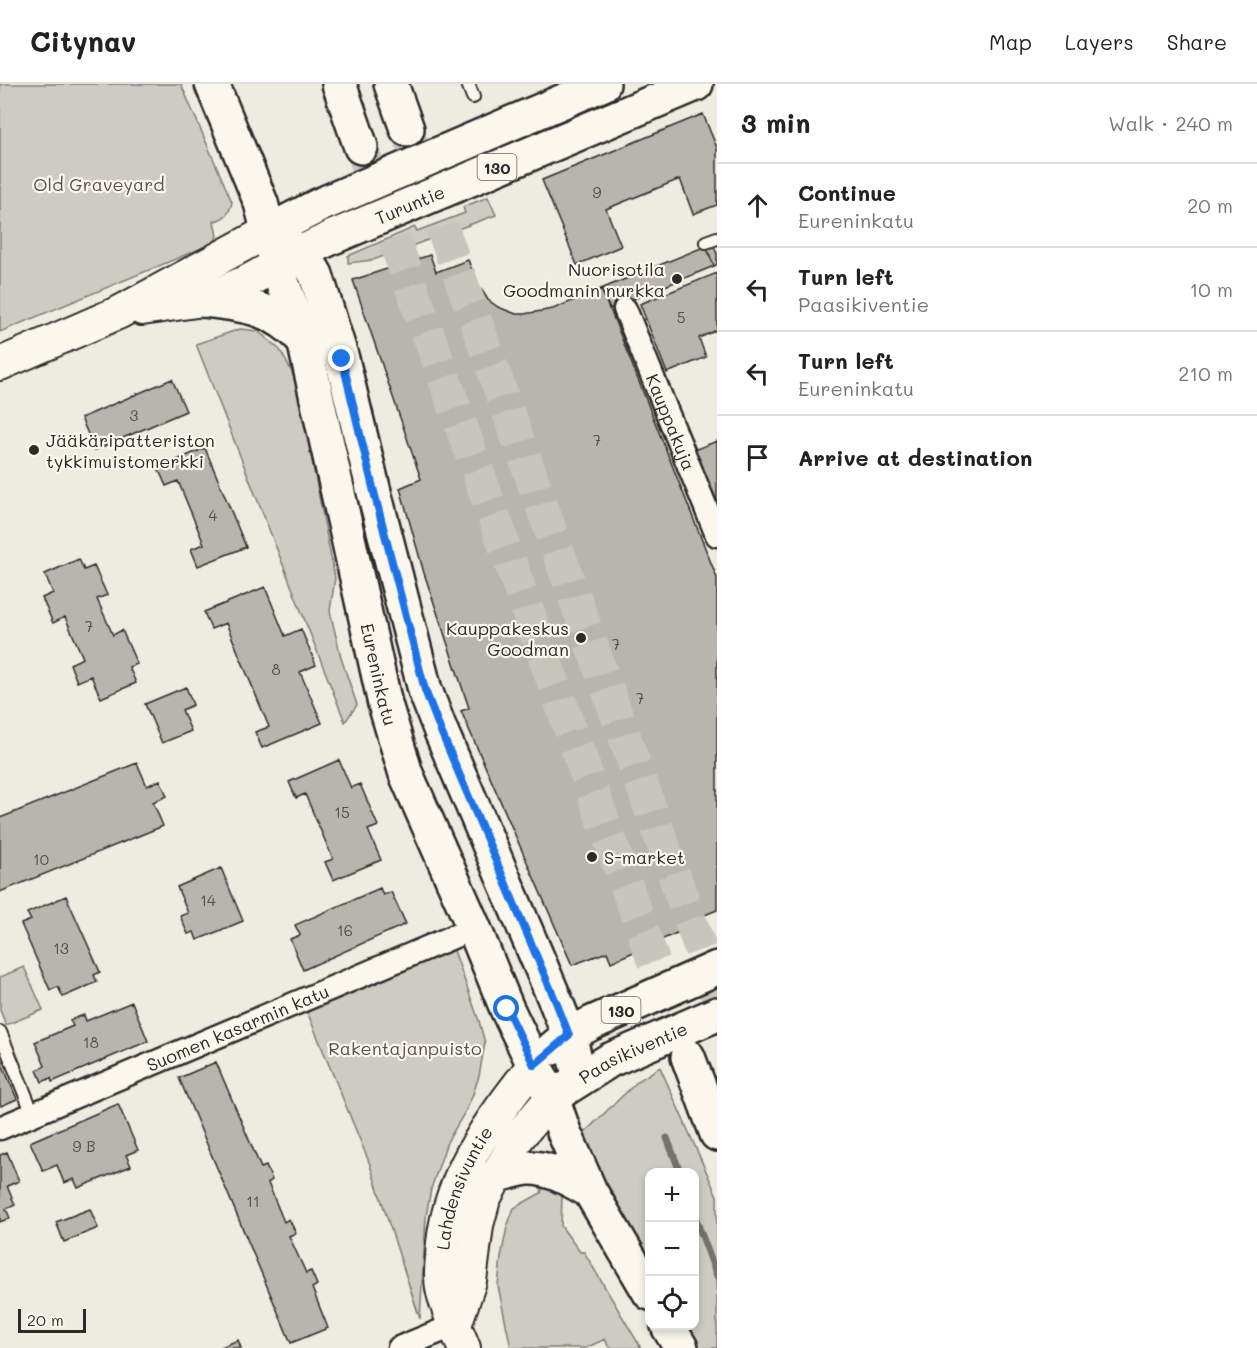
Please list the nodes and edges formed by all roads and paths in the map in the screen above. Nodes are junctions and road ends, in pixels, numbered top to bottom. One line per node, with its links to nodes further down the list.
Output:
1 (212, 84): 10 (main road)
2 (339, 84): 9 (main road)
3 (391, 84): 8 (main road)
4 (468, 84): 7 (lane)
5 (603, 84): 10 (main road, Turuntie / 130)
6 (696, 84): 11 (main road, Turuntie / 130)
7 (473, 97)
8 (407, 129)
9 (362, 147)
10 (269, 231): 11 (main road); 14 (main road, Turuntie / 130)
11 (288, 259): 12 (main road, Turuntie / 130); 15 (main road, Eureninkatu); 22 (main road)
12 (203, 300): 14 (main road, Turuntie / 130); 15 (main road)
13 (625, 309): 17 (street, Kauppakuja)
14 (120, 312): 16 (main road, Turuntie / 130)
15 (304, 339): 18 (main road, Eureninkatu)
16 (0, 364)
17 (717, 535)
18 (474, 928): 24 (main road, Eureninkatu); 27 (street, Suomen kasarmin katu)
19 (717, 968): 22 (main road, 130)
20 (717, 1014): 25 (main road, Paasikiventie / 130)
21 (0, 1032): 27 (lane)
22 (569, 1035): 24 (main road, 130); 25 (main road)
23 (688, 1057): 29 (main road)
24 (534, 1065): 26 (main road, Eureninkatu); 34 (main road, Lahdensivuntie / 130)
25 (580, 1079): 26 (main road, Paasikiventie / 130)
26 (552, 1097): 30 (main road, Lahdensivuntie / 130); 31 (main road, Eureninkatu)
27 (33, 1114): 28 (street, Suomen kasarmin katu)
28 (0, 1128)
29 (717, 1134)
30 (495, 1176): 31 (main road); 34 (main road, Lahdensivuntie / 130)
31 (590, 1191): 32 (main road, Eureninkatu)
32 (645, 1284)
33 (670, 1330): 36 (main road)
34 (459, 1336): 35 (street)
35 (399, 1348)
36 (681, 1348)

